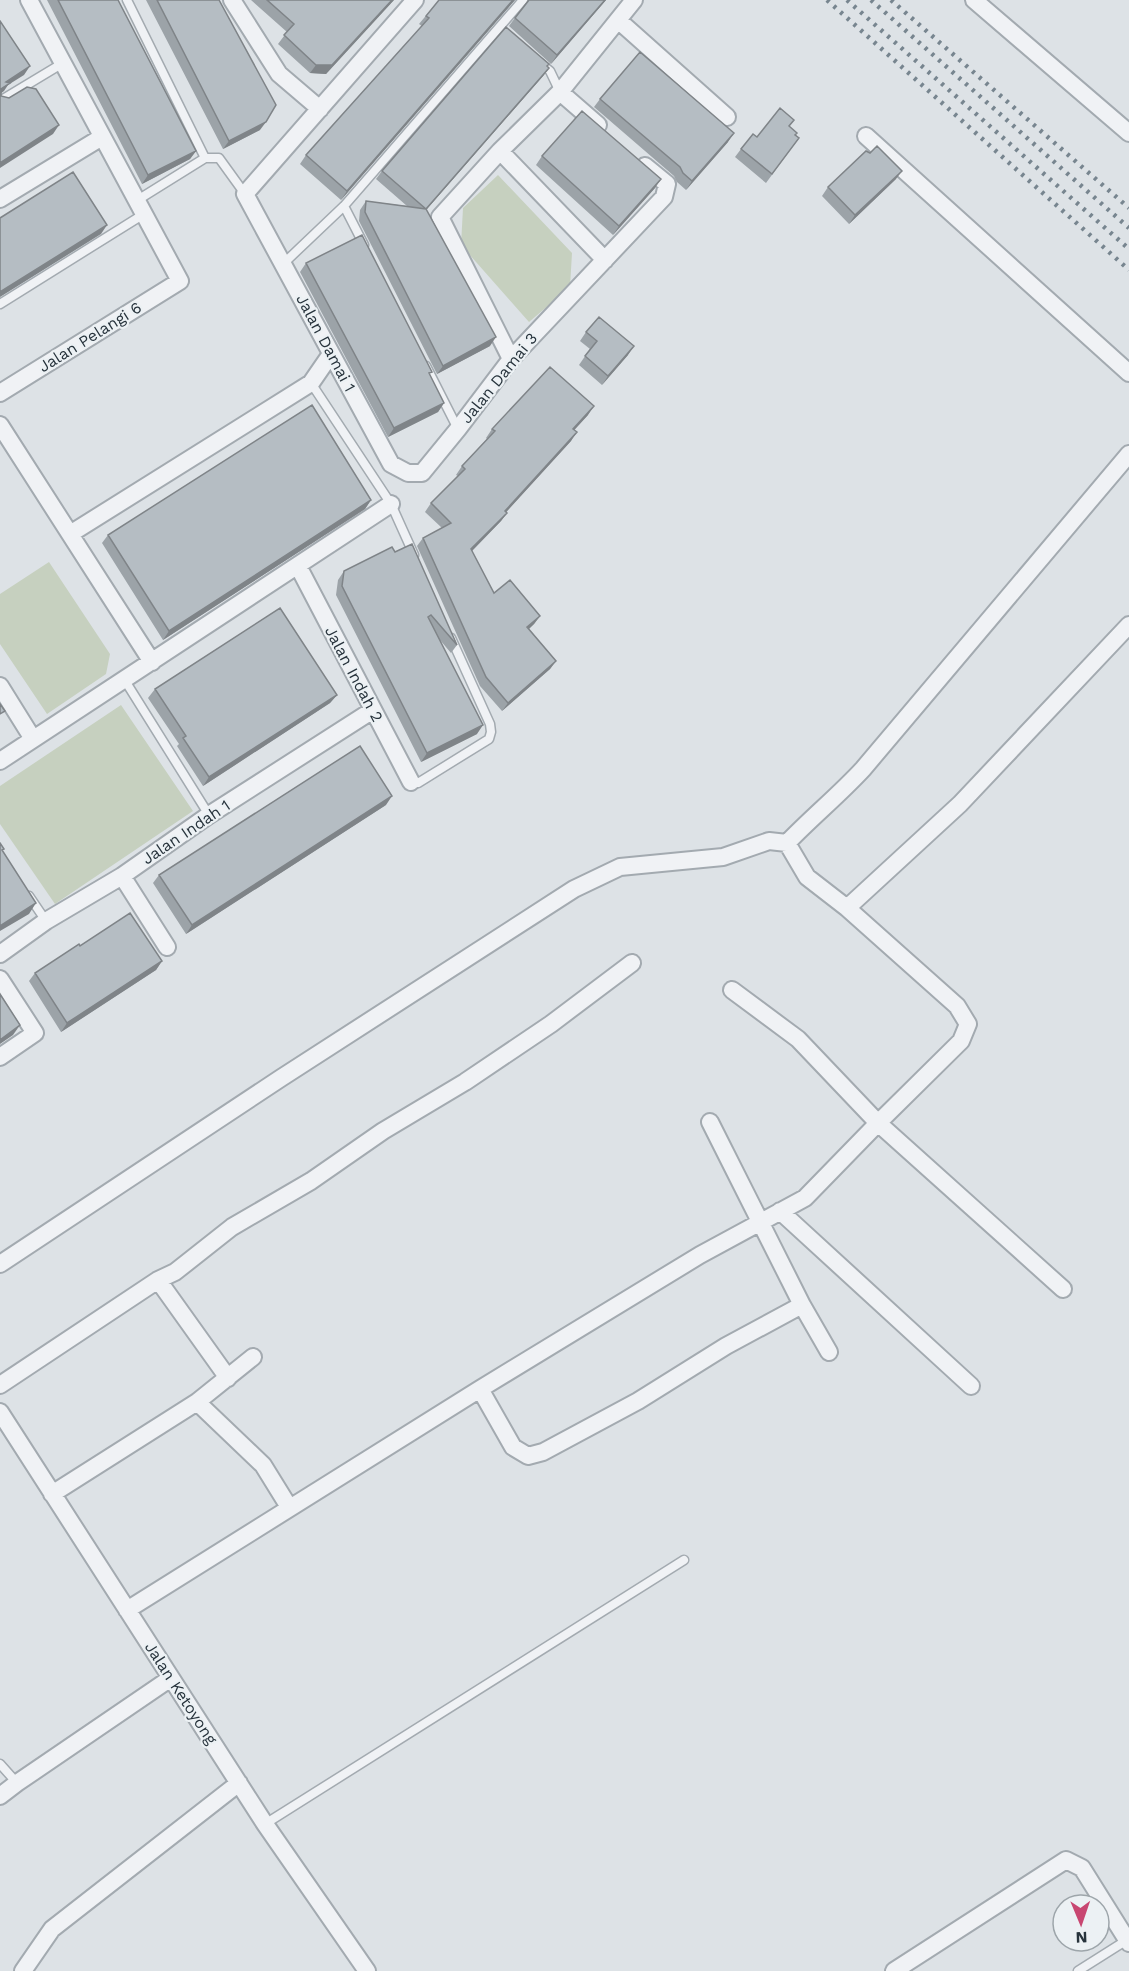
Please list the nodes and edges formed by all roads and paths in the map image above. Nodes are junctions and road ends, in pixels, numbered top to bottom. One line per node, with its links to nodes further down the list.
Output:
1 (29, 0): 12 (street)
2 (127, 0): 23 (lane)
3 (232, 0): 15 (street)
4 (415, 0): 15 (street)
5 (523, 0): 9 (lane)
6 (634, 0): 8 (street)
7 (974, 0): 17 (street)
8 (618, 20): 13 (street); 16 (street)
9 (500, 27): 10 (lane); 26 (lane)
10 (508, 34)
11 (533, 56): 13 (lane)
12 (63, 63): 14 (lane); 19 (street)
13 (560, 92): 20 (street); 21 (street)
14 (0, 101)
15 (320, 109): 24 (street)
16 (727, 117)
17 (1129, 133)
18 (867, 136): 35 (street)
19 (102, 137): 25 (street); 27 (street)
20 (613, 138)
21 (500, 152): 29 (street); 34 (street)
22 (631, 154): 29 (street, Jalan Damai 3)
23 (205, 158): 24 (lane); 27 (lane)
24 (245, 194): 30 (street, Jalan Damai 1)
25 (0, 199)
26 (344, 206): 28 (lane); 30 (lane)
27 (140, 207): 31 (lane); 37 (street, Jalan Pelangi 6)
28 (366, 248)
29 (605, 260): 34 (street, Jalan Damai 3)
30 (283, 264): 32 (street, Jalan Damai 1)
31 (0, 304)
32 (331, 354): 36 (street); 41 (street, Jalan Damai 1)
33 (420, 355): 39 (lane)
34 (511, 359): 39 (street, Jalan Damai 3)
35 (1129, 373)
36 (311, 383): 42 (lane); 43 (street)
37 (0, 393)
38 (0, 425): 43 (street)
39 (458, 429): 41 (street, Jalan Damai 3)
40 (1129, 454): 56 (street)
41 (422, 473)
42 (391, 504): 44 (street); 45 (lane)
43 (70, 534): 48 (street)
44 (298, 566): 48 (street); 51 (street, Jalan Indah 2)
45 (419, 567)
46 (1129, 625): 59 (street)
47 (447, 630): 54 (lane)
48 (152, 662): 49 (street)
49 (124, 680): 52 (street); 55 (lane)
50 (0, 686): 52 (street)
51 (373, 710): 54 (street, Jalan Indah 2); 55 (street, Jalan Indah 1)
52 (33, 739): 53 (street)
53 (0, 761)
54 (411, 782)
55 (209, 815): 57 (street, Jalan Indah 1)
56 (787, 843): 59 (street); 71 (street)
57 (123, 876): 60 (street, Jalan Indah 1); 61 (street)
58 (23, 886): 60 (lane)
59 (847, 908): 68 (street)
60 (46, 921): 62 (street, Jalan Indah 1)
61 (167, 947)
62 (0, 954)
63 (632, 963): 72 (street)
64 (0, 979): 66 (street)
65 (732, 990): 68 (street)
66 (0, 1057)
67 (710, 1122): 70 (street)
68 (878, 1123): 69 (street); 73 (street)
69 (780, 1211): 70 (street); 79 (street)
70 (759, 1222): 74 (street); 80 (street)
71 (0, 1264)
72 (158, 1280): 77 (street); 78 (street)
73 (1063, 1289)
74 (802, 1305): 75 (street); 80 (street)
75 (829, 1352)
76 (253, 1358): 77 (street)
77 (228, 1378): 81 (street)
78 (0, 1384)
79 (971, 1386)
80 (480, 1389): 84 (street)
81 (196, 1402): 83 (street); 84 (street)
82 (0, 1412): 83 (street, Jalan Ketoyong)
83 (52, 1494): 86 (street, Jalan Ketoyong)
84 (289, 1507): 86 (street)
85 (684, 1560): 92 (lane)
86 (127, 1610): 87 (street, Jalan Ketoyong)
87 (171, 1678): 89 (street); 90 (street, Jalan Ketoyong)
88 (0, 1764): 89 (lane)
89 (17, 1783): 91 (street)
90 (239, 1783): 92 (street, Jalan Ketoyong); 94 (street)
91 (0, 1796)
92 (265, 1824): 95 (street, Jalan Ketoyong)
93 (1128, 1941): 96 (street); 97 (lane)
94 (22, 1971)
95 (367, 1971)
96 (894, 1971)
97 (1078, 1971)

